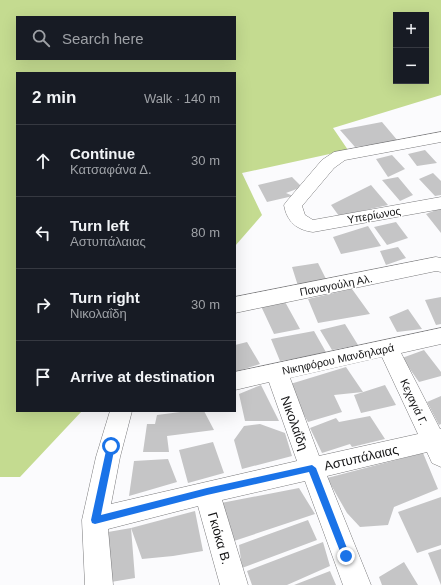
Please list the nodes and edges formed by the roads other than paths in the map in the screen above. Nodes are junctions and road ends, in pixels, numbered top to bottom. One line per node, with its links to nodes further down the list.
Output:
1 (441, 137): 2 (street, Υπερίωνος)
2 (441, 203)
3 (439, 265): 4 (street, Παναγούλη Αλ.)
4 (236, 305)
5 (441, 336): 6 (street, Νικηφόρου Μανδηλαρά)
6 (388, 348): 7 (street, Νικηφόρου Μανδηλαρά); 10 (street, Κεχαγιά Γ.)
7 (277, 373): 8 (street, Νικηφόρου Μανδηλαρά); 11 (street, Νικολαΐδη)
8 (236, 381)
9 (122, 412): 13 (street)
10 (438, 446): 11 (street, Αστυπάλαιας)
11 (312, 468): 12 (street, Αστυπάλαιας); 16 (street, Νικολαΐδη)
12 (207, 492): 13 (street, Αστυπάλαιας); 15 (street, Γκιόκα Β.)
13 (95, 520): 14 (street)
14 (99, 585)
15 (234, 585)
16 (358, 585)

